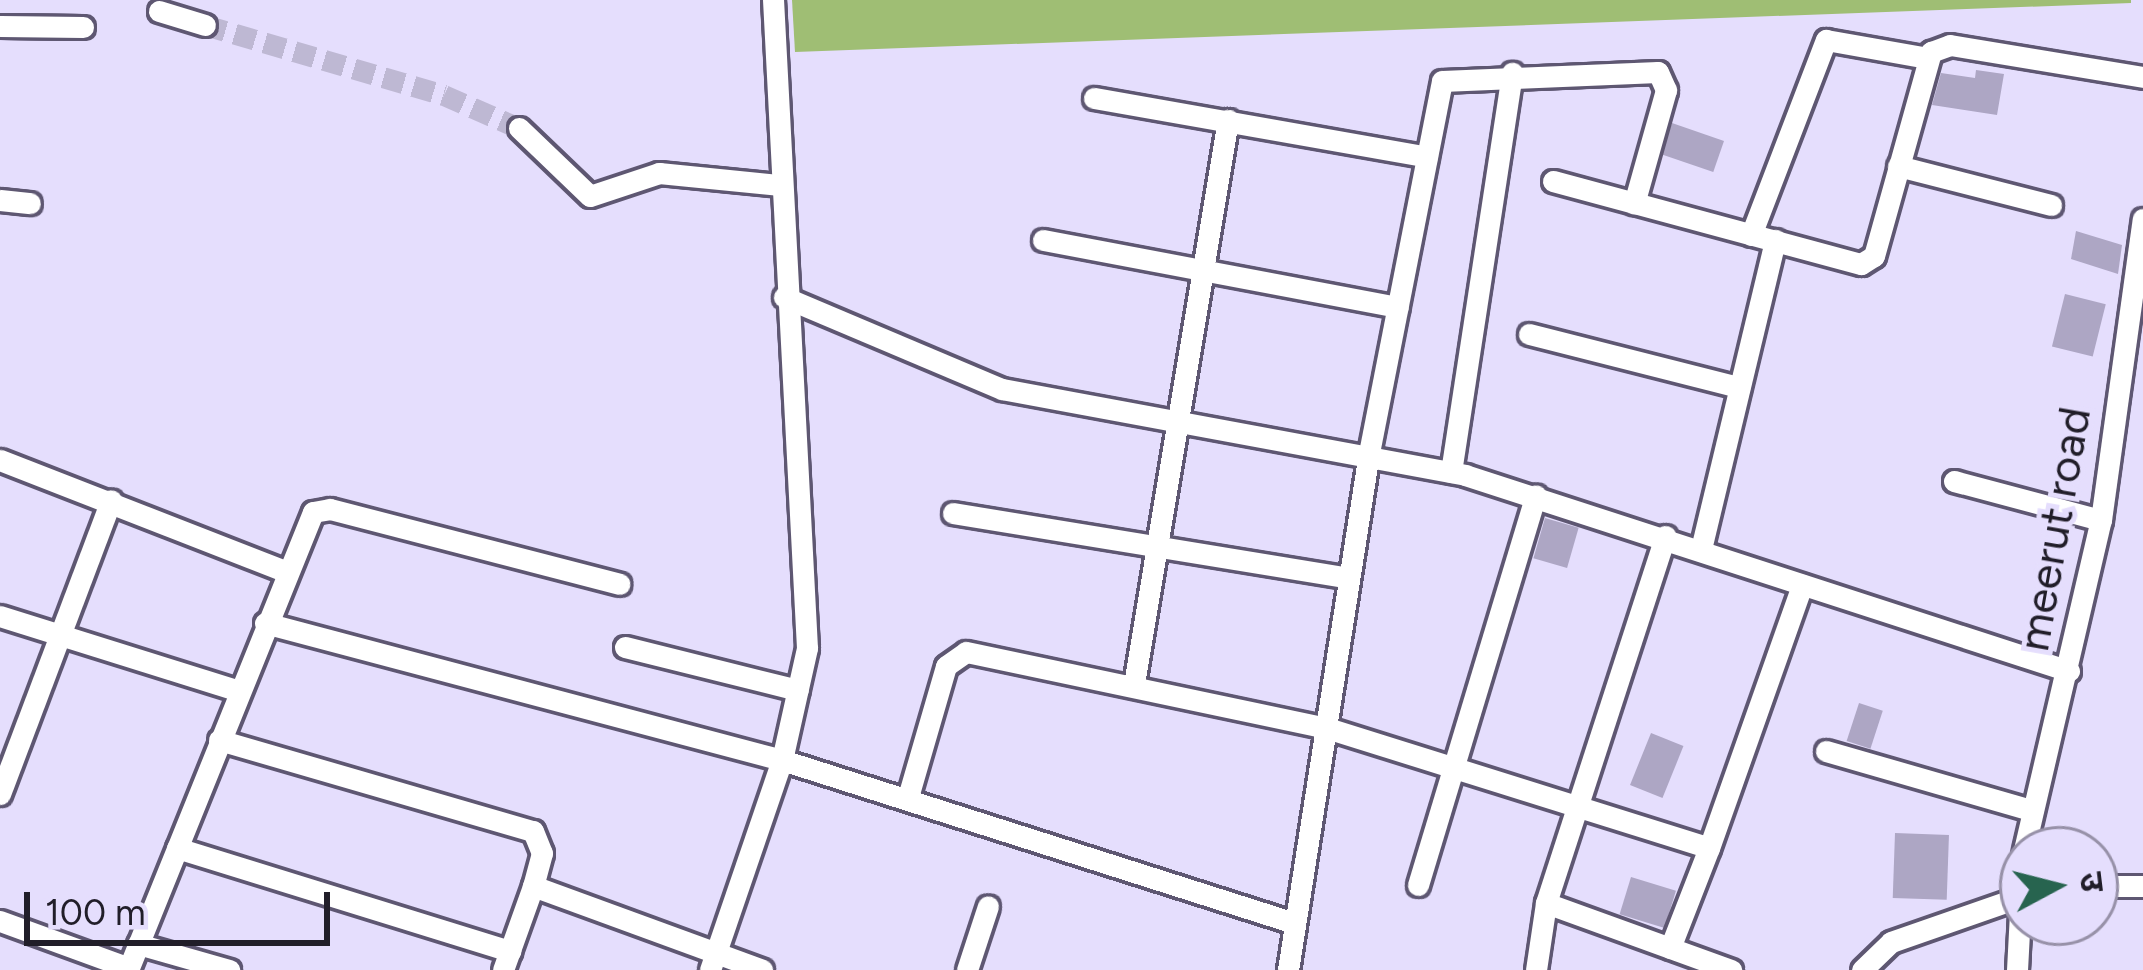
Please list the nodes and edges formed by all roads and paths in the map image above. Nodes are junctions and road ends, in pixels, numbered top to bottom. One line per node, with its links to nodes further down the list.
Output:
1 (772, 0): 15 (street)
2 (159, 11): 3 (street)
3 (205, 25)
4 (0, 26): 5 (street)
5 (83, 27)
6 (1928, 58): 8 (street); 13 (street); 21 (street)
7 (1512, 73): 12 (street); 18 (street); 32 (street)
8 (2143, 77)
9 (1094, 98): 10 (street)
10 (1228, 120): 12 (street); 24 (street)
11 (519, 128): 15 (street)
12 (1427, 157): 26 (street)
13 (1898, 166): 19 (street); 23 (street)
14 (1553, 181): 18 (street)
15 (780, 184): 25 (street)
16 (0, 200): 17 (street)
17 (30, 203)
18 (1634, 204): 21 (street)
19 (2051, 205)
20 (2143, 219): 37 (street, meerut road)
21 (1751, 235): 23 (street)
22 (1043, 240): 24 (street)
23 (1774, 240): 28 (street)
24 (1204, 270): 26 (street); 29 (street)
25 (784, 297): 29 (street); 52 (street)
26 (1398, 307): 30 (street)
27 (1528, 334): 28 (street)
28 (1739, 387): 40 (street)
29 (1180, 421): 30 (street); 39 (street)
30 (1369, 453): 32 (street); 42 (street)
31 (0, 460): 35 (street)
32 (1451, 472): 34 (street)
33 (1954, 482): 37 (street)
34 (1535, 495): 38 (street); 58 (street)
35 (111, 500): 41 (street); 47 (street)
36 (953, 513): 39 (street)
37 (2101, 520): 49 (street, meerut road)
38 (1665, 536): 40 (street); 61 (street)
39 (1160, 546): 42 (street); 50 (street)
40 (1700, 549): 44 (street)
41 (284, 571): 43 (street); 46 (street)
42 (1349, 578): 53 (street)
43 (619, 584)
44 (1802, 585): 49 (street); 65 (street)
45 (0, 616): 47 (street)
46 (265, 623): 51 (street); 57 (street)
47 (62, 636): 51 (street); 55 (street)
48 (625, 647): 52 (street)
49 (2068, 671): 62 (street, meerut road)
50 (1134, 684): 53 (street); 60 (street)
51 (236, 690): 54 (street)
52 (799, 690): 57 (street)
53 (1327, 728): 58 (street); 72 (street)
54 (219, 740): 64 (street); 67 (street)
55 (7, 752): 59 (street)
56 (1826, 752): 62 (street)
57 (782, 760): 60 (street); 76 (street)
58 (1454, 766): 61 (street); 66 (street)
59 (0, 794)
60 (908, 797): 72 (street)
61 (1580, 804): 65 (street); 68 (street)
62 (2030, 810): 63 (street, meerut road)
63 (2027, 826)
64 (177, 848): 73 (street); 75 (street)
65 (1709, 848): 74 (street)
66 (1418, 885)
67 (533, 886): 75 (street); 76 (street)
68 (1546, 903): 74 (street); 82 (street)
69 (1999, 904): 84 (street)
70 (988, 906): 80 (street)
71 (0, 921): 77 (street)
72 (1291, 922): 81 (street)
73 (138, 944): 77 (street); 78 (street)
74 (1670, 948): 83 (street)
75 (507, 960)
76 (714, 961): 79 (street)
77 (128, 969)
78 (229, 970)
79 (762, 970)
80 (967, 970)
81 (1288, 970)
82 (1536, 970)
83 (1731, 970)
84 (1862, 970)

